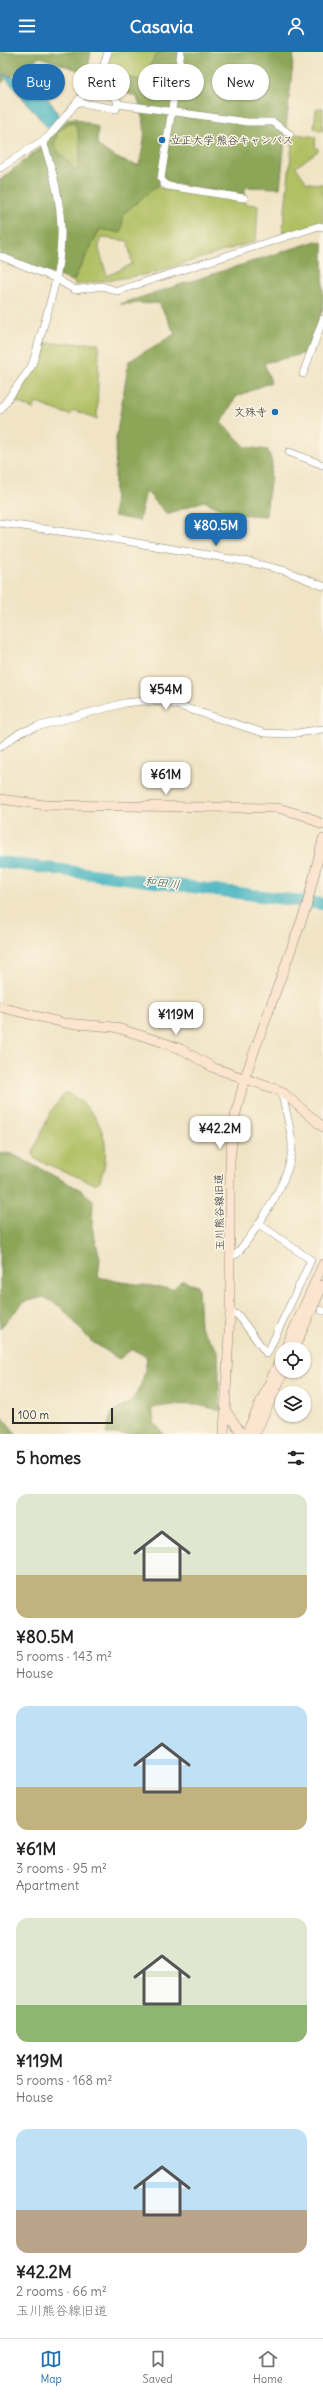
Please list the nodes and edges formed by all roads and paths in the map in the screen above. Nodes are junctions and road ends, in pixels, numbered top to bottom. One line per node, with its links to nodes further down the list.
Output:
1 (108, 52): 3 (street)
2 (181, 52): 7 (street)
3 (104, 64)
4 (116, 100): 6 (street)
5 (77, 102): 6 (street); 9 (street)
6 (118, 104): 7 (street)
7 (171, 112): 8 (street); 11 (street)
8 (290, 134)
9 (44, 142): 10 (street); 14 (street)
10 (0, 168)
11 (244, 198)
12 (323, 227): 14 (street)
13 (0, 256): 14 (street)
14 (56, 278): 17 (street)
15 (323, 319): 16 (street)
16 (303, 374)
17 (0, 410)
18 (290, 452): 19 (street)
19 (323, 465)
20 (0, 524): 21 (street)
21 (323, 586)
22 (323, 729): 23 (street)
23 (0, 747)
24 (0, 799): 25 (street)
25 (323, 825)
26 (323, 838): 28 (street, 玉川熊谷線旧道)
27 (0, 1007): 28 (street)
28 (246, 1077): 29 (street); 32 (street, 玉川熊谷線旧道)
29 (281, 1091): 30 (street); 31 (street)
30 (323, 1127)
31 (260, 1225): 32 (street); 35 (street)
32 (231, 1256): 35 (street, 玉川熊谷線旧道)
33 (323, 1264): 36 (street)
34 (323, 1285): 37 (street)
35 (230, 1312): 40 (street, 玉川熊谷線旧道)
36 (288, 1342)
37 (297, 1342)
38 (275, 1370): 41 (street)
39 (281, 1378): 46 (street)
40 (225, 1407): 42 (street); 43 (street, 玉川熊谷線旧道)
41 (253, 1419): 42 (street); 45 (street)
42 (233, 1423): 44 (street)
43 (224, 1434)
44 (242, 1434)
45 (246, 1434)
46 (256, 1434)

